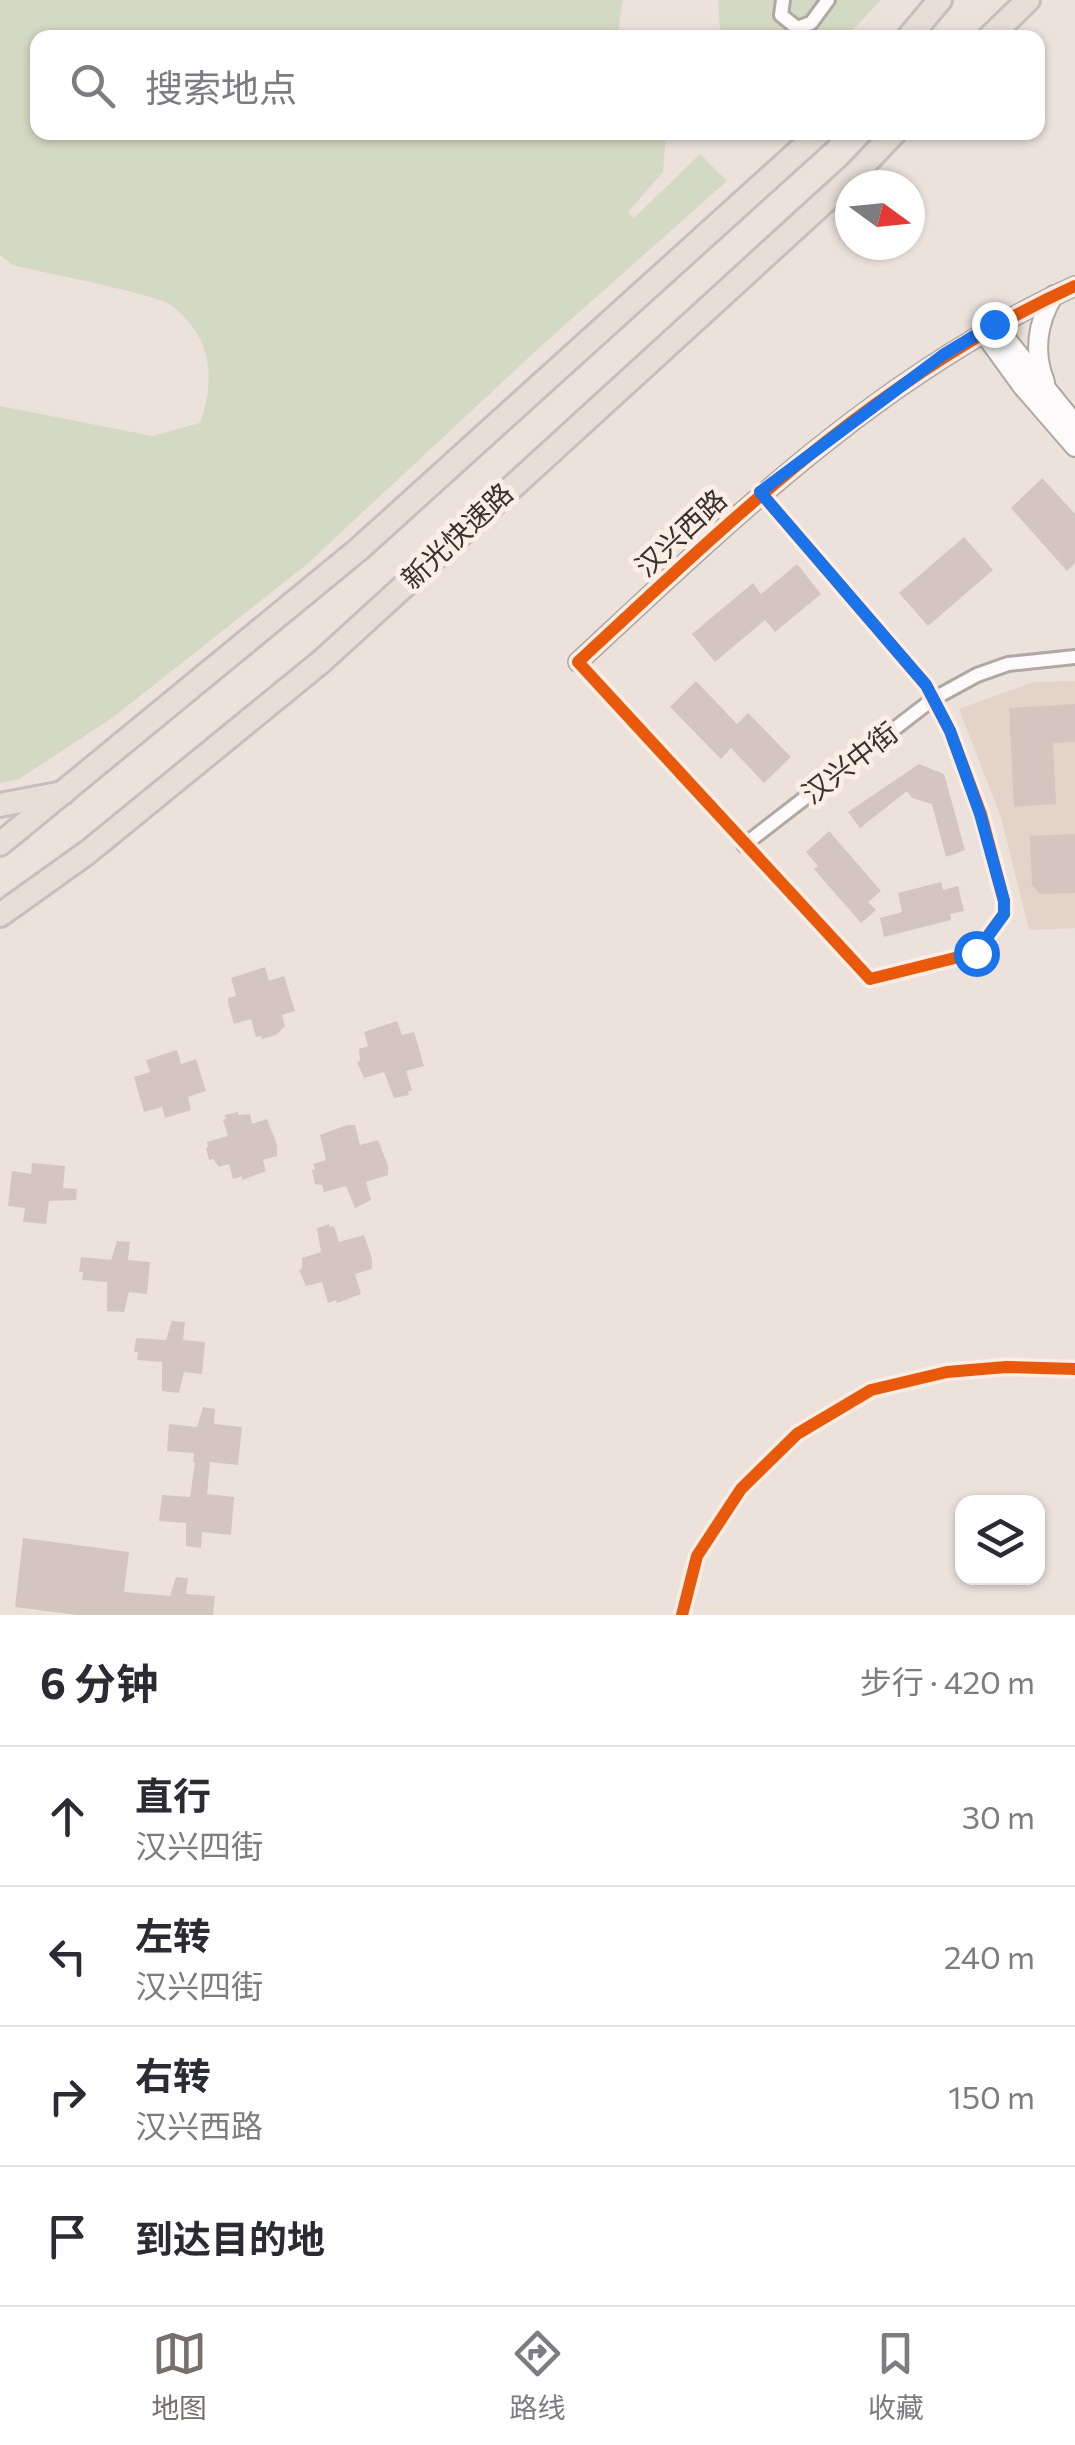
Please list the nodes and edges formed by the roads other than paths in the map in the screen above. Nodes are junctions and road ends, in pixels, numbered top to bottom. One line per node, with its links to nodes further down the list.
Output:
1 (783, 0): 2 (street)
2 (828, 0)
3 (940, 0): 6 (highway)
4 (1012, 0): 7 (highway)
5 (1028, 0): 8 (highway)
6 (915, 30)
7 (991, 30)
8 (995, 30)
9 (811, 140): 21 (highway, 新光快速路)
10 (887, 140): 25 (highway, 新光快速路)
11 (1075, 286): 12 (street, 汉兴西路)
12 (1054, 295): 13 (street, 汉兴西路); 14 (street)
13 (989, 328): 14 (street); 16 (street); 17 (street, 汉兴西路)
14 (1050, 397): 15 (street)
15 (1075, 424)
16 (1075, 447)
17 (760, 492): 19 (street, 汉兴西路); 20 (street)
18 (1075, 657): 20 (street, 汉兴中街)
19 (578, 662): 24 (street)
20 (933, 699): 24 (street, 汉兴中街); 24 (street)
21 (66, 792): 22 (highway); 23 (highway, 新光快速路)
22 (0, 805)
23 (0, 844)
24 (744, 845)
25 (0, 915)
26 (1075, 1369): 27 (street)
27 (682, 1615)

